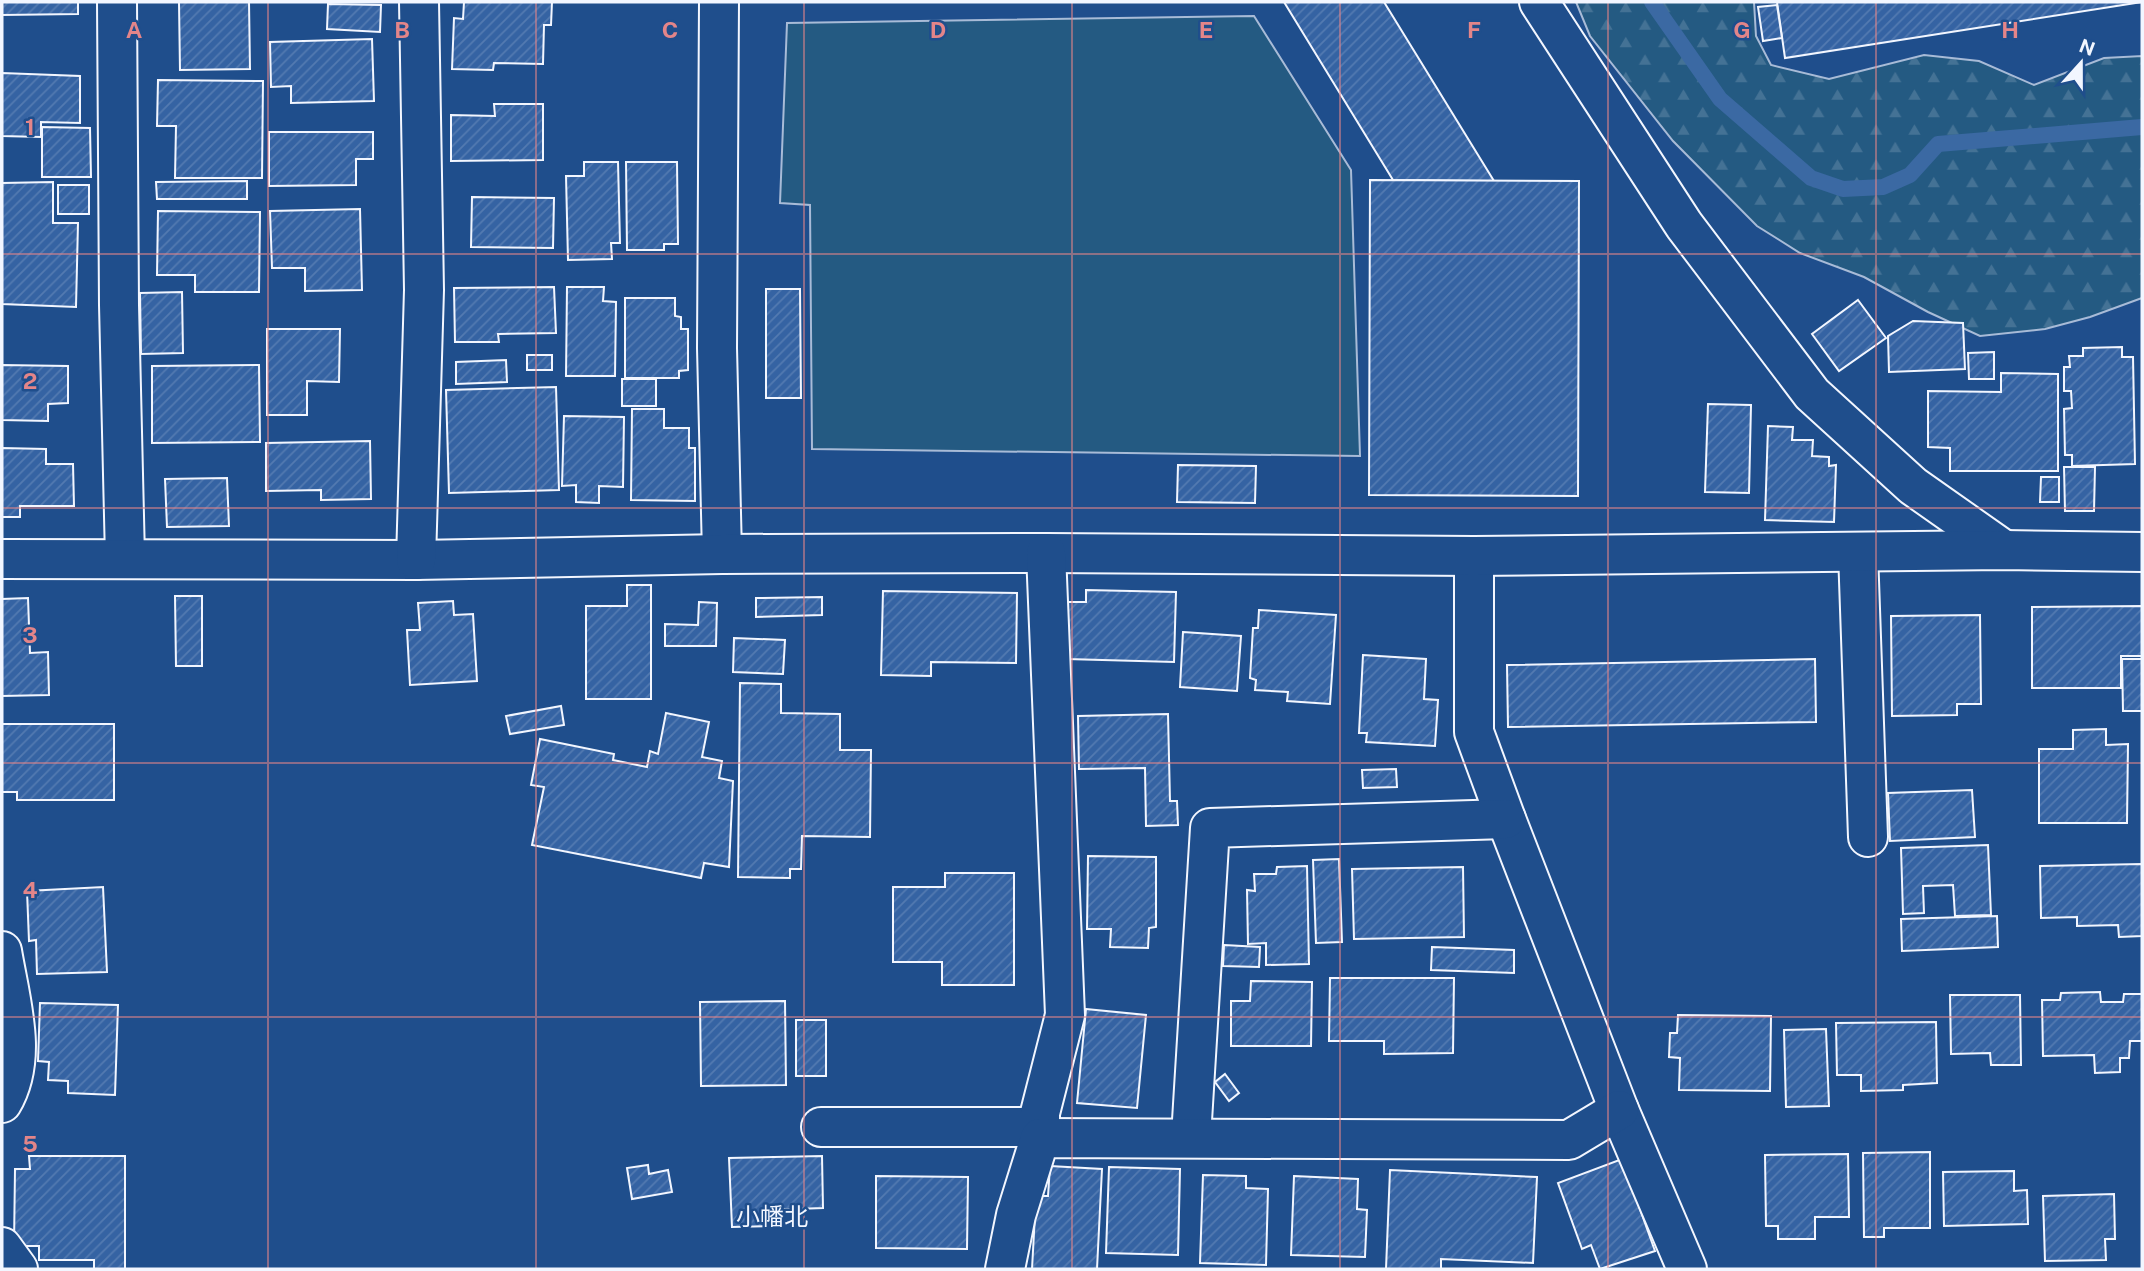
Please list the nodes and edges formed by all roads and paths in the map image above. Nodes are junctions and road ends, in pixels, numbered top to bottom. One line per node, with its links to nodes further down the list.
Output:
1 (117, 2): 11 (street)
2 (419, 2): 13 (street)
3 (719, 2): 9 (street)
4 (1539, 2): 5 (street)
5 (2004, 550): 6 (street); 7 (street)
6 (1858, 552): 10 (street); 15 (street)
7 (2142, 552)
8 (1046, 553): 9 (street); 10 (street); 20 (street)
9 (722, 554): 13 (street)
10 (1474, 556): 14 (street)
11 (125, 558): 12 (street); 13 (street)
12 (2, 559)
13 (416, 560)
14 (1506, 819): 18 (street); 21 (street)
15 (1868, 837)
16 (2, 951): 17 (street)
17 (2, 1103)
18 (1619, 1110): 21 (street); 25 (street)
19 (821, 1127): 20 (street)
20 (1040, 1132): 21 (street); 24 (street)
21 (1191, 1137)
22 (2, 1247): 23 (street)
23 (18, 1269)
24 (1004, 1269)
25 (1687, 1269)

